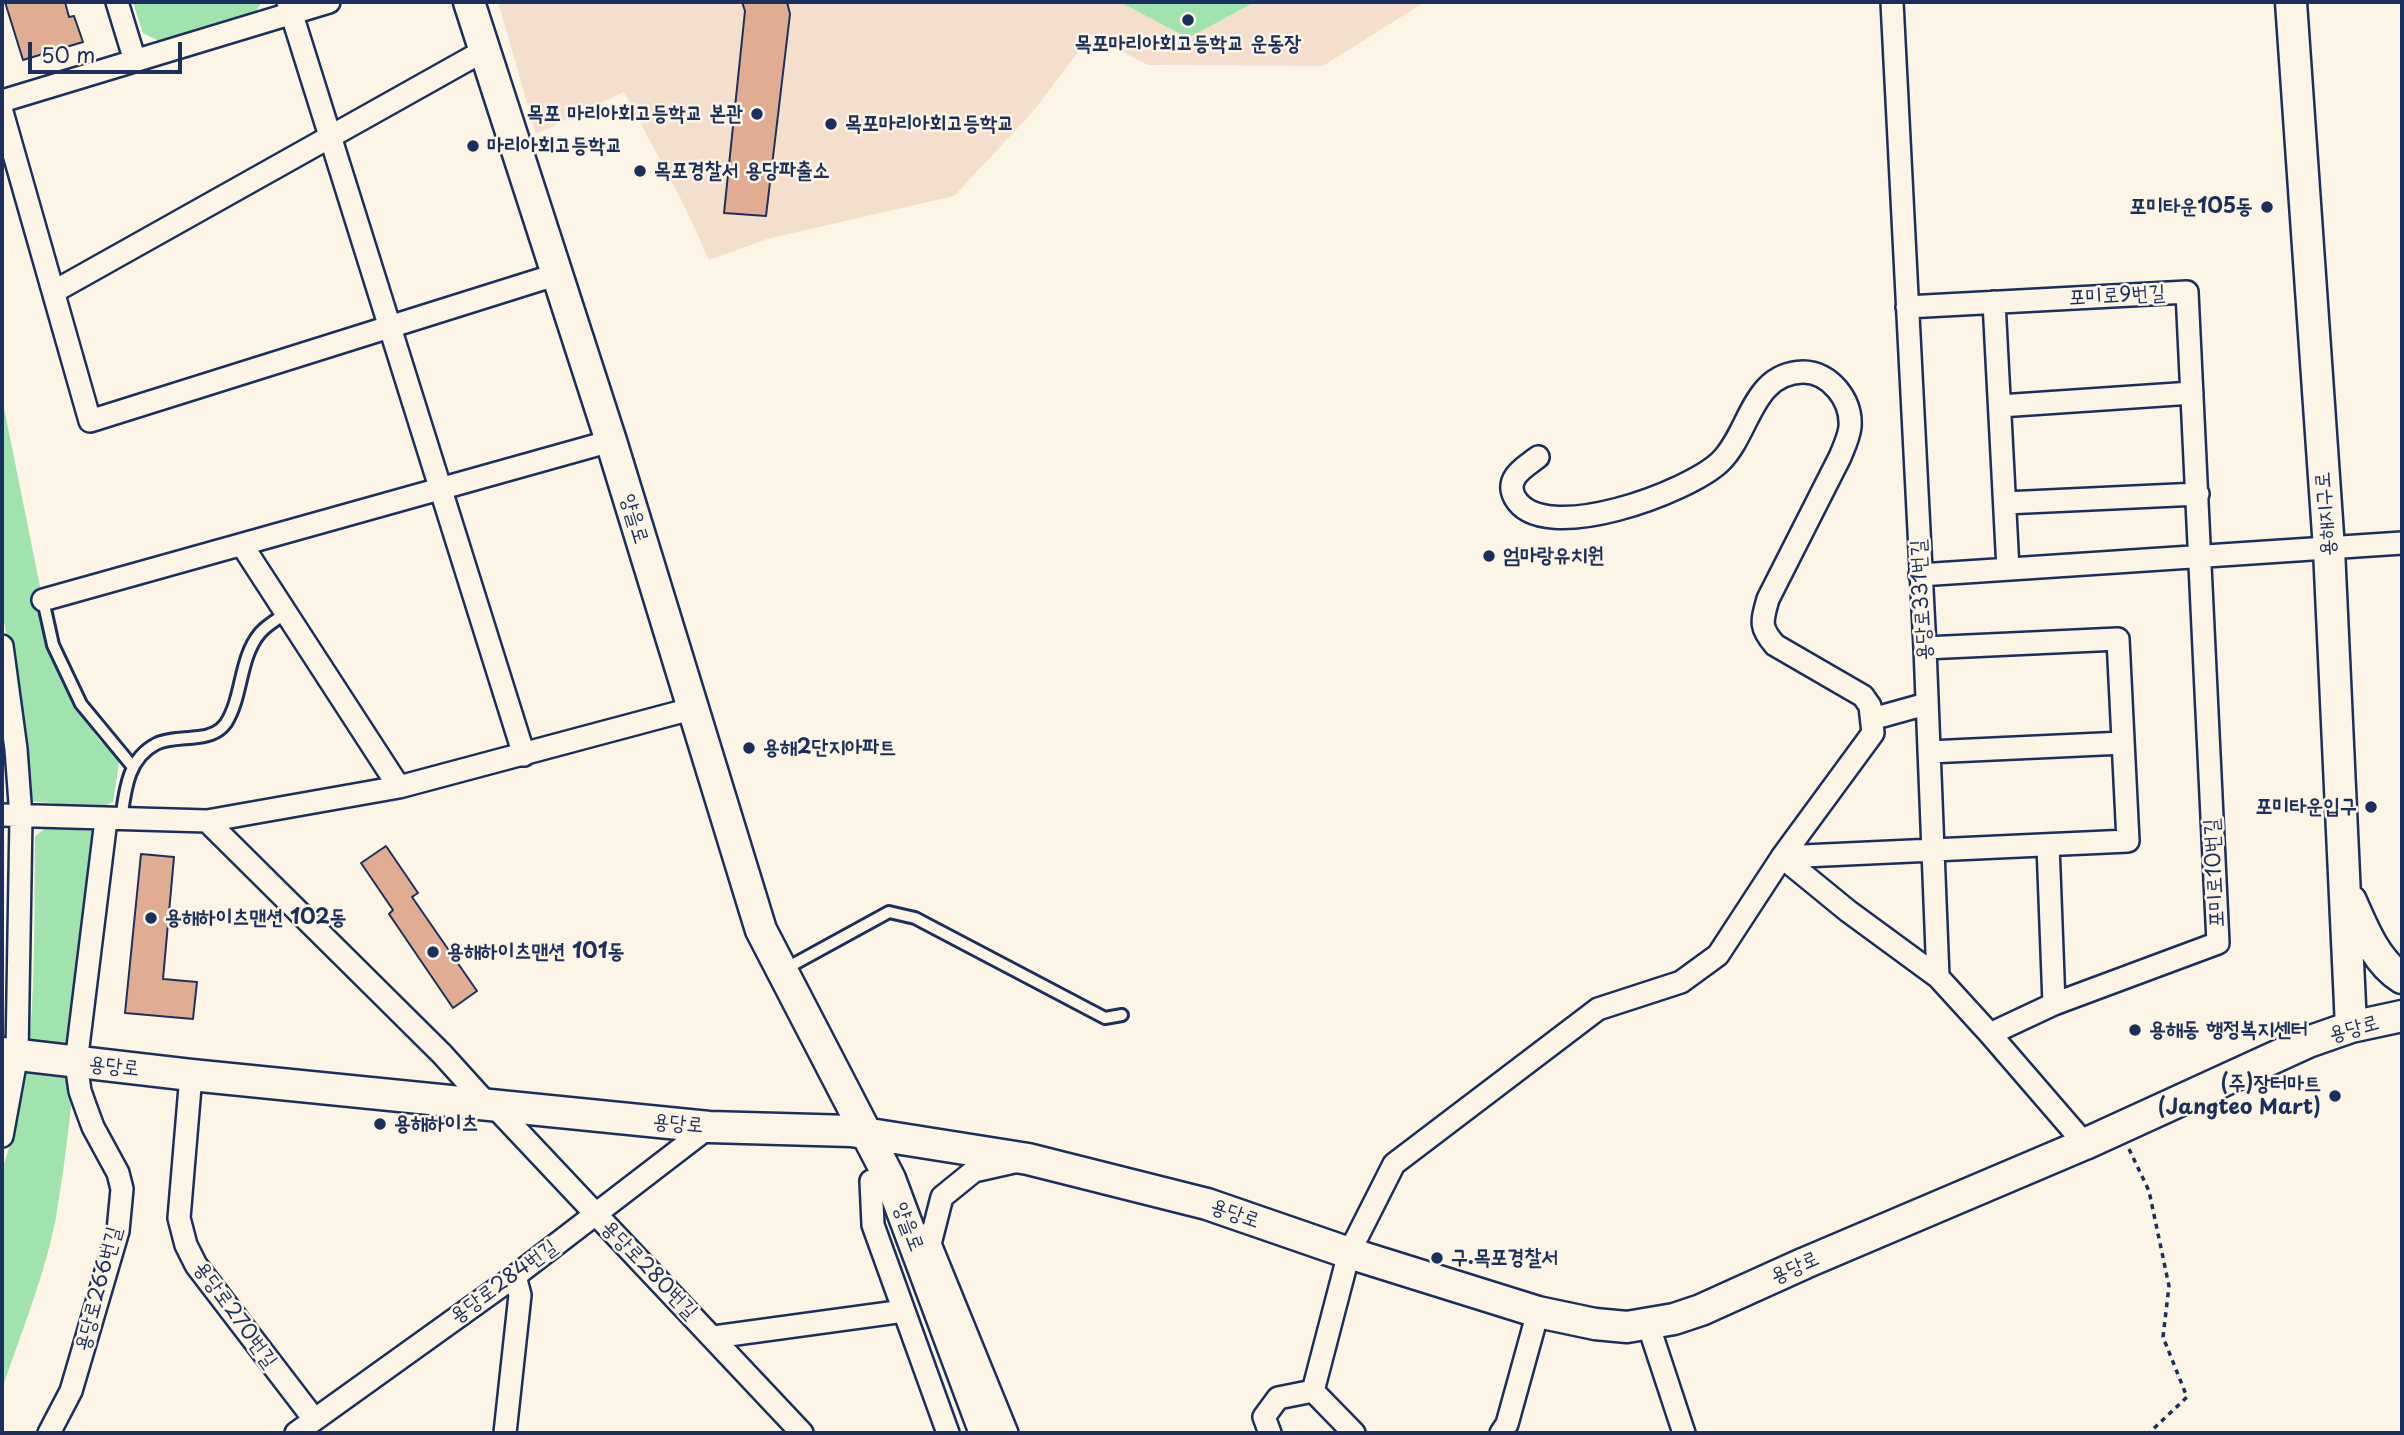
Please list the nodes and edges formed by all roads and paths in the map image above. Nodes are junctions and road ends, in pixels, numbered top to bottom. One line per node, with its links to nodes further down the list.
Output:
1 (117, 2): 8 (street)
2 (329, 2): 6 (street)
3 (470, 2): 7 (street, 양을로)
4 (1892, 2): 15 (street, 용당로331번길)
5 (2291, 2): 26 (street, 용해지구로)
6 (290, 7): 8 (street); 11 (street)
7 (485, 50): 11 (street); 12 (street, 양을로)
8 (135, 61): 9 (street)
9 (2, 101)
10 (2, 112): 13 (street)
11 (331, 138): 13 (street); 16 (street)
12 (558, 274): 16 (street); 19 (street, 양을로)
13 (55, 291): 16 (street)
14 (1994, 302): 15 (street, 포미로9번길); 17 (street, 포미로9번길); 18 (street)
15 (1907, 307): 29 (street, 용당로331번길)
16 (390, 327): 21 (street)
17 (2192, 394): 18 (street); 22 (street, 포미로9번길)
18 (2000, 405): 23 (street)
19 (611, 441): 21 (street); 35 (street, 양을로)
20 (1538, 457): 36 (street)
21 (441, 489): 25 (street); 39 (street)
22 (2197, 494): 23 (street); 27 (street, 포미로9번길)
23 (2005, 503): 28 (street)
24 (2402, 543): 26 (street)
25 (242, 545): 30 (street); 31 (street)
26 (2329, 549): 27 (street); 48 (street, 용해지구로)
27 (2201, 557): 28 (street); 52 (street, 포미로10번길)
28 (2008, 569): 29 (street)
29 (1920, 575): 33 (street, 용당로331번길)
30 (43, 600): 40 (lane)
31 (286, 613): 40 (lane); 41 (street)
32 (2, 646): 42 (street)
33 (1925, 648): 34 (street, 용당로331번길); 37 (street)
34 (1926, 704): 36 (street); 38 (street, 용당로331번길)
35 (691, 709): 39 (street); 49 (street, 양을로)
36 (1872, 719): 47 (street)
37 (2123, 743): 38 (street); 45 (street)
38 (1929, 752): 46 (street, 용당로331번길)
39 (524, 755): 41 (street)
40 (133, 767): 43 (lane)
41 (399, 788): 44 (street)
42 (11, 816): 43 (street); 57 (street)
43 (113, 820): 44 (street); 58 (street, 용당로266번길)
44 (207, 821): 60 (street, 용당로280번길)
45 (2048, 845): 46 (street); 52 (street)
46 (1932, 850): 47 (street); 50 (street, 용당로331번길)
47 (1782, 858): 50 (street); 70 (street)
48 (2344, 886): 51 (street); 55 (street, 용해지구로)
49 (782, 970): 53 (lane); 63 (street, 양을로)
50 (1938, 977): 56 (street)
51 (2402, 978)
52 (2054, 1004): 56 (street, 포미로10번길)
53 (1122, 1015)
54 (2402, 1016): 55 (street, 용당로)
55 (2351, 1027): 62 (street, 용당로)
56 (1990, 1034): 65 (street)
57 (10, 1054): 58 (street, 용당로); 64 (street)
58 (76, 1063): 59 (street, 용당로); 78 (street, 용당로266번길)
59 (191, 1075): 60 (street, 용당로); 77 (street, 용당로270번길)
60 (492, 1106): 61 (street, 용당로); 68 (street, 용당로280번길)
61 (709, 1127): 63 (street, 용당로); 68 (street, 용당로284번길)
62 (2119, 1128): 65 (street, 용당로); 90 (path)
63 (859, 1132): 66 (street, 용당로); 67 (street, 양을로)
64 (2, 1136)
65 (2085, 1144): 74 (street, 용당로)
66 (1028, 1159): 69 (street); 70 (street, 용당로)
67 (880, 1180): 69 (street); 72 (street); 83 (street, 양을로); 84 (street, 양을로)
68 (595, 1214): 71 (street, 용당로284번길); 75 (street, 용당로280번길)
69 (930, 1244): 85 (street)
70 (1349, 1253): 73 (street, 용당로); 76 (street)
71 (515, 1276): 77 (street, 용당로284번길); 80 (street)
72 (904, 1311): 75 (street); 82 (street)
73 (1538, 1312): 74 (street, 용당로); 88 (street)
74 (1648, 1325): 89 (street)
75 (714, 1337): 81 (street, 용당로280번길)
76 (1313, 1391): 86 (street); 87 (street)
77 (313, 1419): 79 (street, 용당로284번길)
78 (49, 1433)
79 (296, 1433)
80 (505, 1433)
81 (802, 1433)
82 (948, 1433)
83 (969, 1433)
84 (985, 1433)
85 (1007, 1433)
86 (1270, 1433)
87 (1354, 1433)
88 (1501, 1433)
89 (1684, 1433)
90 (2149, 1433)

